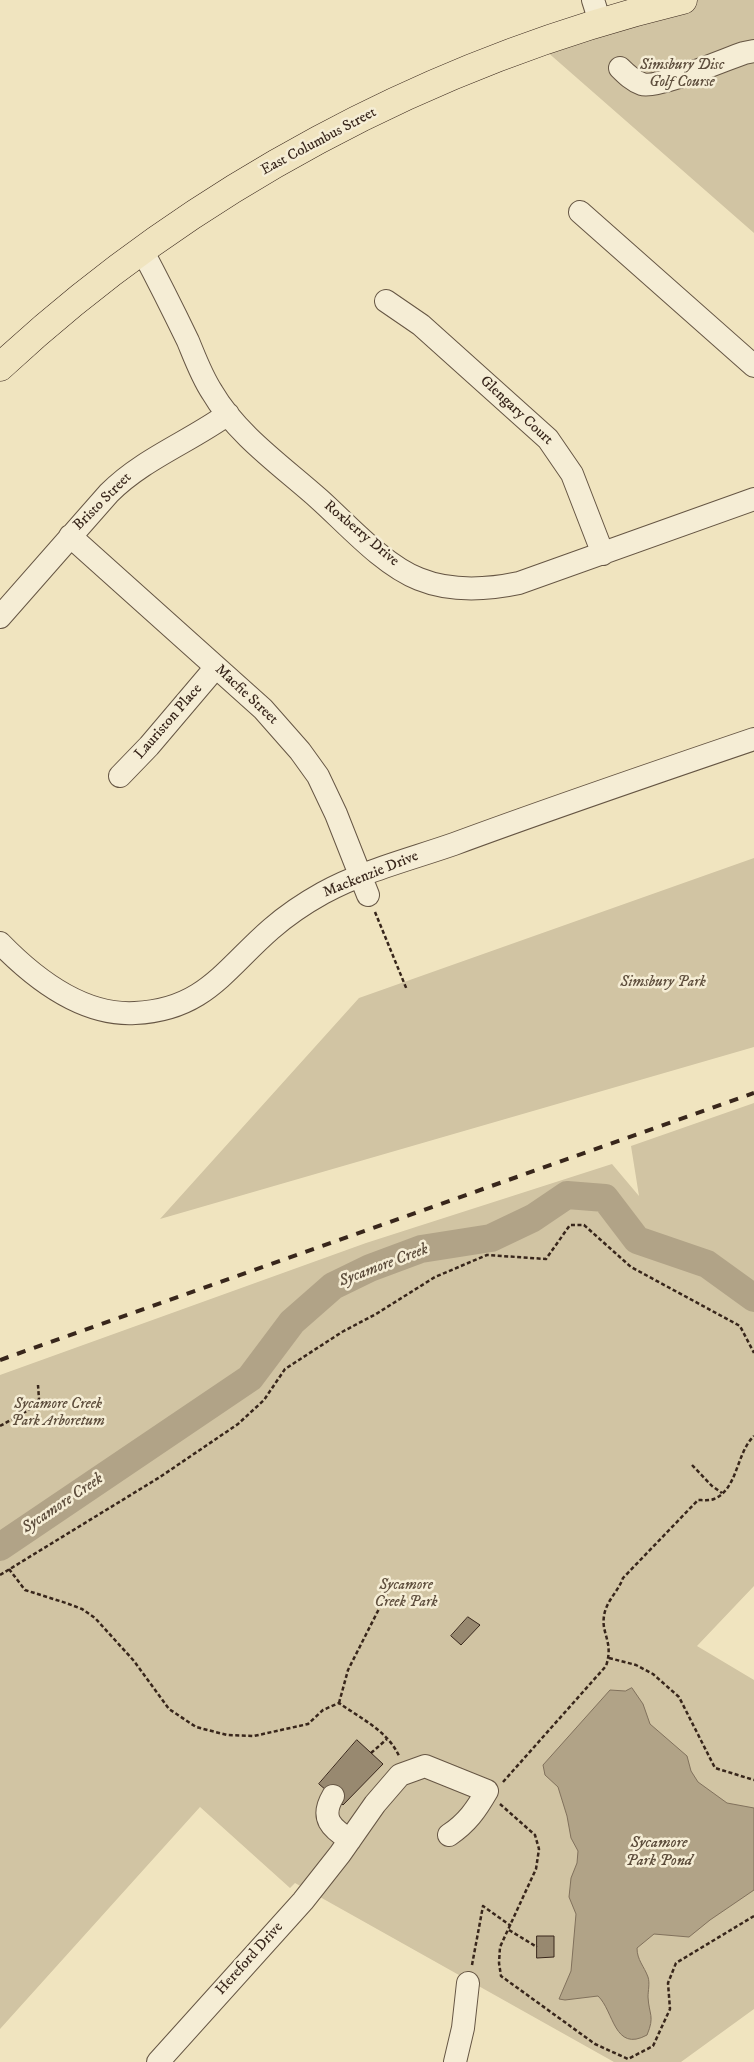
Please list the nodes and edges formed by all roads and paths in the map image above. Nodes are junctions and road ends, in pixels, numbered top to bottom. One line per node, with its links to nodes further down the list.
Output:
1 (683, 0): 2 (main road, East Columbus Street)
2 (596, 11): 6 (main road, East Columbus Street)
3 (754, 51): 4 (street)
4 (620, 68)
5 (580, 212): 8 (street)
6 (142, 250): 9 (main road, East Columbus Street); 10 (street, Roxberry Drive)
7 (386, 301): 13 (street, Glengary Court)
8 (754, 365)
9 (0, 367)
10 (228, 414): 12 (street, Bristo Street); 13 (street, Roxberry Drive)
11 (754, 499): 13 (street, Roxberry Drive)
12 (70, 536): 14 (street, Bristo Street); 15 (street, Macfie Street)
13 (603, 554)
14 (0, 616)
15 (216, 667): 17 (street, Lauriston Place); 18 (street, Macfie Street)
16 (754, 739): 18 (street, Mackenzie Drive)
17 (120, 776)
18 (365, 886): 19 (street, Mackenzie Drive); 20 (path)
19 (0, 943)
20 (407, 990)
21 (754, 1353): 27 (path)
22 (38, 1385): 23 (path)
23 (0, 1426)
24 (754, 1436): 26 (path)
25 (692, 1465): 26 (path)
26 (722, 1493): 30 (path)
27 (10, 1569): 28 (path); 31 (path)
28 (0, 1575)
29 (387, 1593): 31 (path)
30 (609, 1658): 35 (path); 36 (path)
31 (339, 1703): 32 (path)
32 (387, 1739): 33 (path); 34 (path)
33 (372, 1754)
34 (406, 1773): 36 (street); 39 (street, Hereford Drive)
35 (754, 1780)
36 (488, 1791): 38 (street); 41 (path)
37 (333, 1796): 39 (street)
38 (449, 1835)
39 (345, 1847): 45 (street, Hereford Drive)
40 (754, 1916): 42 (path)
41 (511, 1926): 42 (path); 44 (path)
42 (508, 1930): 43 (path)
43 (537, 1947)
44 (468, 1983): 46 (street)
45 (158, 2062)
46 (455, 2062)

